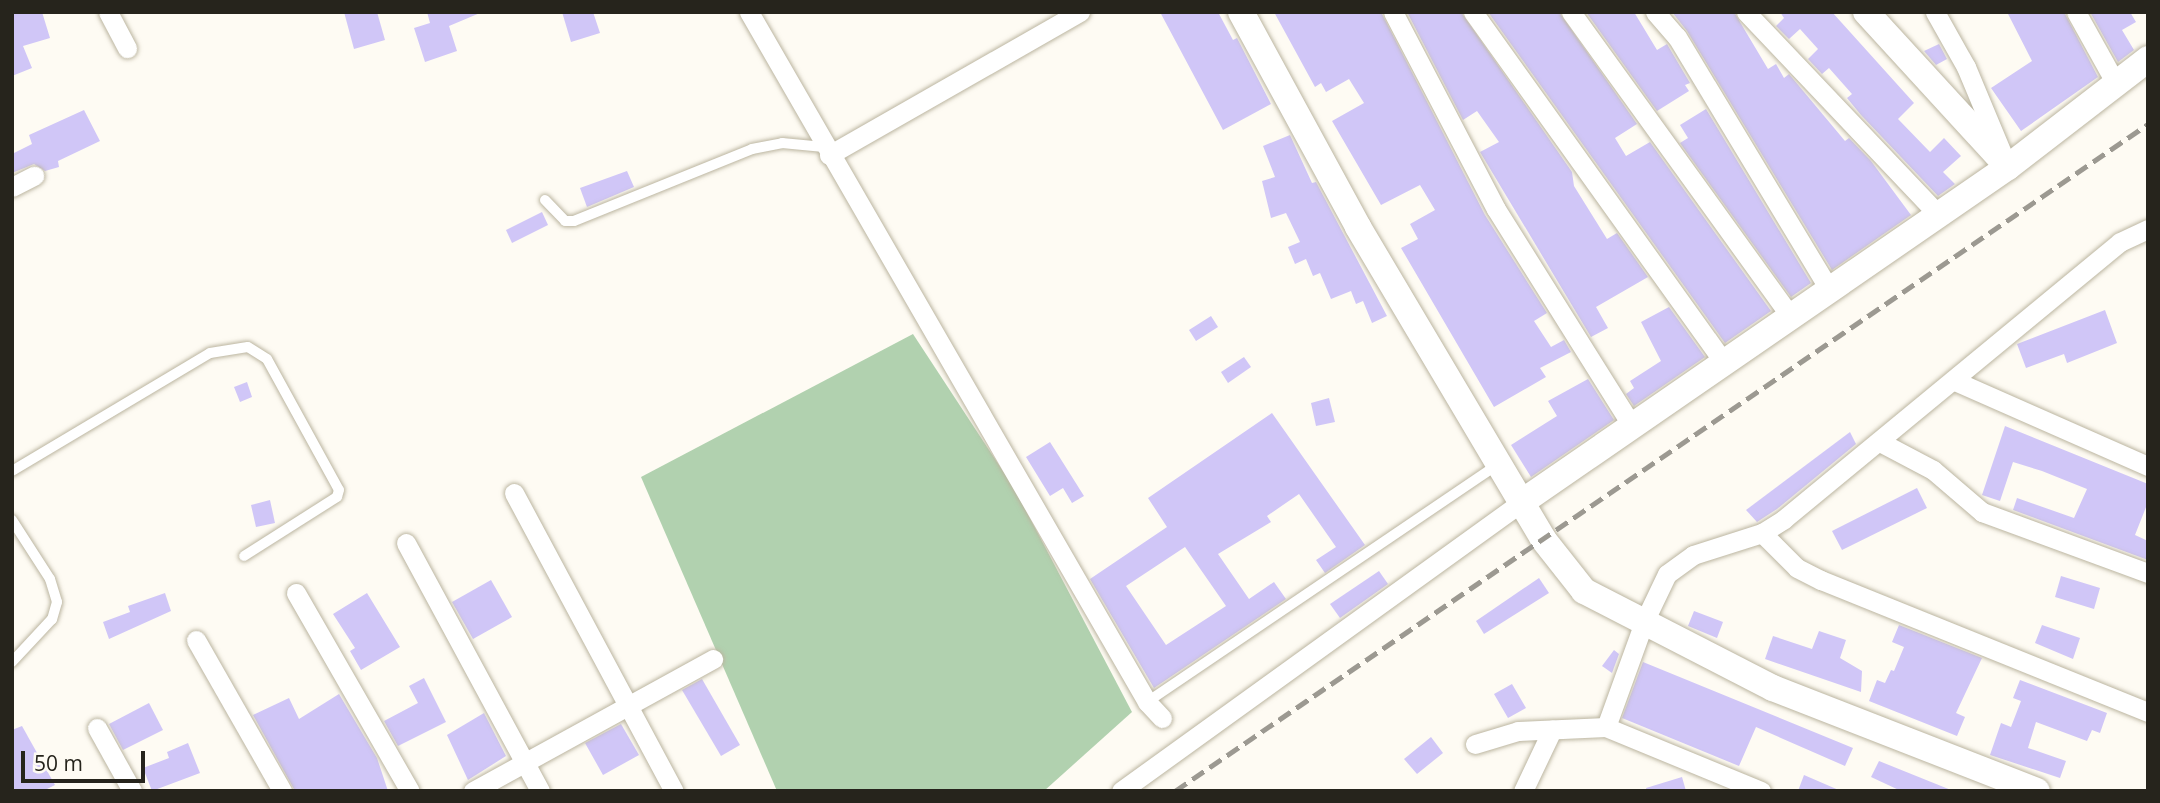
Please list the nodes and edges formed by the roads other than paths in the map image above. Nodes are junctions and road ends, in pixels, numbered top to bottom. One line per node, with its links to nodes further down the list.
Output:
1 (108, 12): 13 (street)
2 (749, 12): 16 (street)
3 (1080, 12): 16 (street)
4 (1241, 12): 29 (street)
5 (1393, 12): 27 (street)
6 (1472, 12): 25 (street)
7 (1571, 12): 24 (street)
8 (1655, 12): 23 (street)
9 (1746, 12): 21 (street)
10 (1866, 12): 17 (street)
11 (1934, 12): 17 (street)
12 (2076, 12): 15 (street)
13 (127, 48)
14 (2148, 60): 15 (street)
15 (2116, 84): 17 (street)
16 (827, 151): 20 (lane); 44 (street)
17 (2008, 167): 21 (street)
18 (34, 176): 19 (street)
19 (12, 187)
20 (545, 200)
21 (1937, 214): 23 (street)
22 (2148, 229): 26 (street)
23 (1829, 289): 24 (street)
24 (1790, 316): 25 (street)
25 (1724, 362): 27 (street)
26 (1955, 382): 28 (street); 30 (street)
27 (1632, 426): 33 (street)
28 (1880, 442): 35 (street); 38 (street)
29 (1500, 464): 33 (street); 44 (lane)
30 (2148, 466)
31 (12, 471): 37 (lane)
32 (514, 493): 45 (street)
33 (1522, 502): 40 (street); 59 (street)
34 (12, 520): 43 (lane)
35 (1762, 533): 40 (street); 46 (street)
36 (406, 543): 52 (street)
37 (244, 556)
38 (2148, 573)
39 (296, 593): 55 (street)
40 (1644, 622): 48 (street); 62 (street)
41 (196, 640): 54 (street)
42 (713, 659): 45 (street)
43 (12, 662)
44 (1147, 702): 47 (street)
45 (628, 706): 52 (street); 58 (street)
46 (2148, 712)
47 (1162, 718)
48 (1606, 727): 50 (street); 61 (street)
49 (97, 728): 53 (street)
50 (1552, 730): 51 (street); 60 (street)
51 (1475, 744)
52 (523, 763): 56 (street); 57 (street)
53 (132, 791)
54 (282, 791)
55 (411, 791)
56 (472, 791)
57 (540, 791)
58 (674, 791)
59 (1121, 791)
60 (1523, 791)
61 (1761, 791)
62 (2037, 791)

